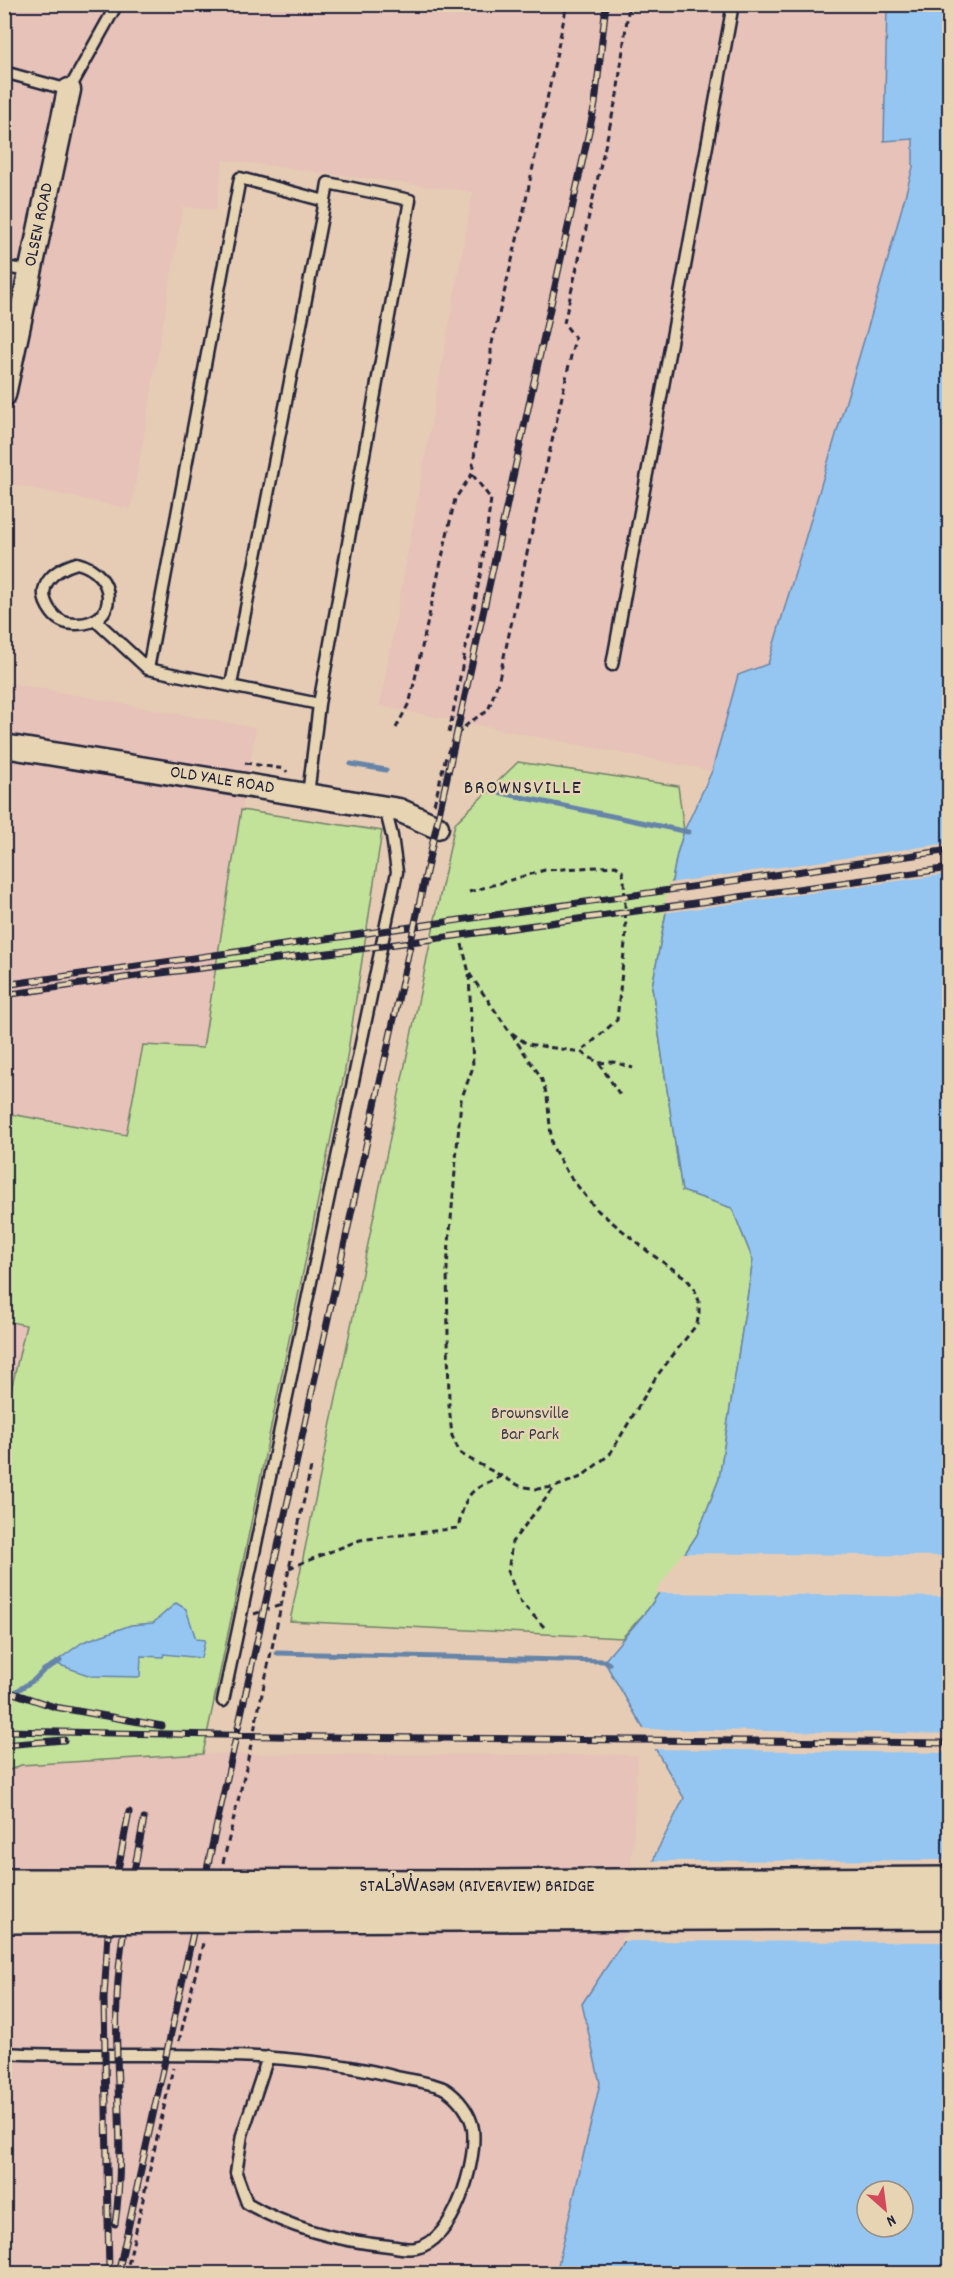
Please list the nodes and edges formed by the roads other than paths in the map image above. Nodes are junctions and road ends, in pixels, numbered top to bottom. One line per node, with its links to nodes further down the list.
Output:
1 (117, 4): 4 (lane)
2 (733, 4): 10 (lane)
3 (4, 72): 4 (lane)
4 (69, 90): 7 (street, OLSEN ROAD)
5 (325, 201): 11 (lane); 12 (lane); 13 (lane)
6 (4, 267): 7 (lane)
7 (31, 271): 8 (street, OLSEN ROAD)
8 (4, 395)
9 (96, 621): 9 (lane); 11 (lane)
10 (612, 665)
11 (148, 669): 12 (lane)
12 (231, 686): 13 (lane)
13 (319, 704): 15 (lane)
14 (4, 746): 15 (street, OLD YALE ROAD)
15 (308, 795): 16 (street, OLD YALE ROAD)
16 (385, 808): 17 (street, OLD YALE ROAD); 18 (lane)
17 (431, 825)
18 (223, 1701)
19 (950, 1884): 20 (main road, STAL̕ƏW̓ASƏM (RIVERVIEW) BRIDGE, bridge)
20 (4, 1886)
21 (950, 1912): 22 (main road, STAL̕ƏW̓ASƏM (RIVERVIEW) BRIDGE, bridge)
22 (4, 1916)
23 (4, 2053): 24 (lane)
24 (267, 2057): 24 (lane)

